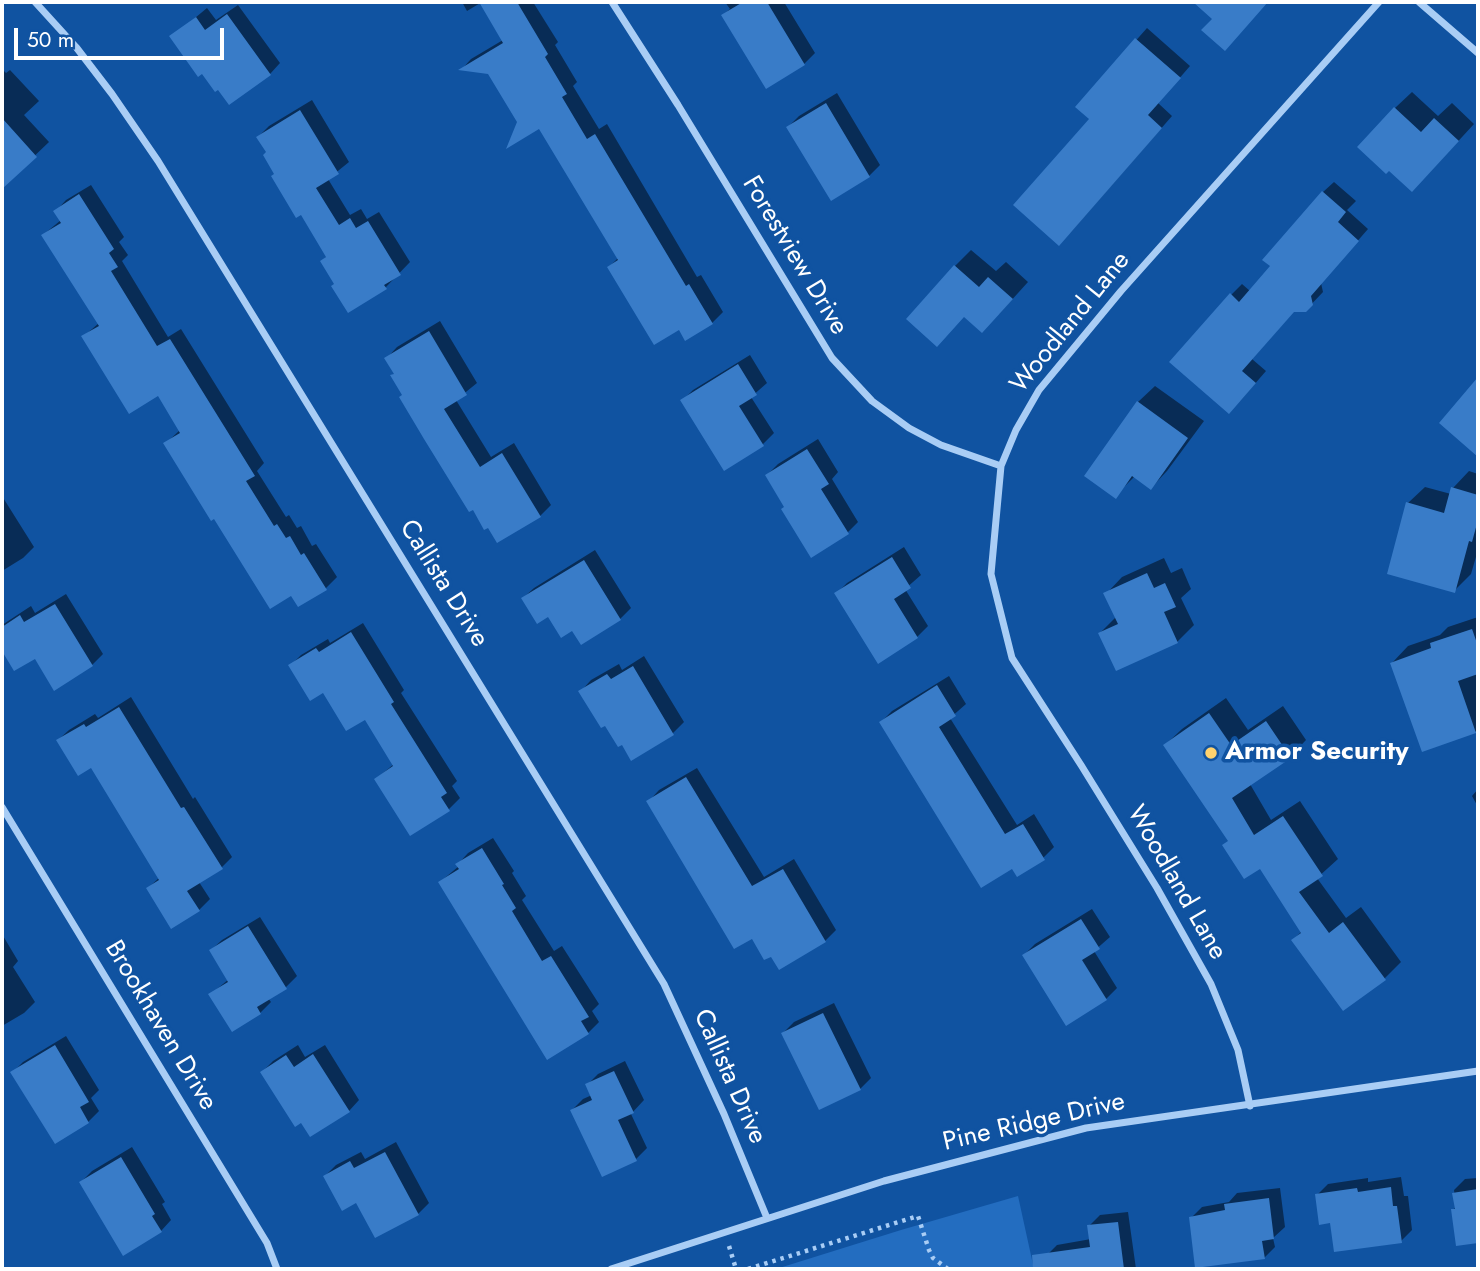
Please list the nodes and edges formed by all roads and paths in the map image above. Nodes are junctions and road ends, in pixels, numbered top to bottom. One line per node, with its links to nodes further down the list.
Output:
1 (35, 2): 10 (street, Callista Drive)
2 (612, 2): 6 (street, Forestview Drive)
3 (1378, 2): 6 (street, Woodland Lane)
4 (1419, 2): 5 (street)
5 (1478, 53)
6 (1001, 466): 9 (street, Woodland Lane)
7 (2, 807): 11 (street, Brookhaven Drive)
8 (1478, 1071): 9 (street, Pine Ridge Drive)
9 (1250, 1106): 10 (street, Pine Ridge Drive)
10 (767, 1218): 12 (street, Pine Ridge Drive)
11 (277, 1269)
12 (611, 1269)
13 (748, 1269): 14 (path)
14 (948, 1269)

